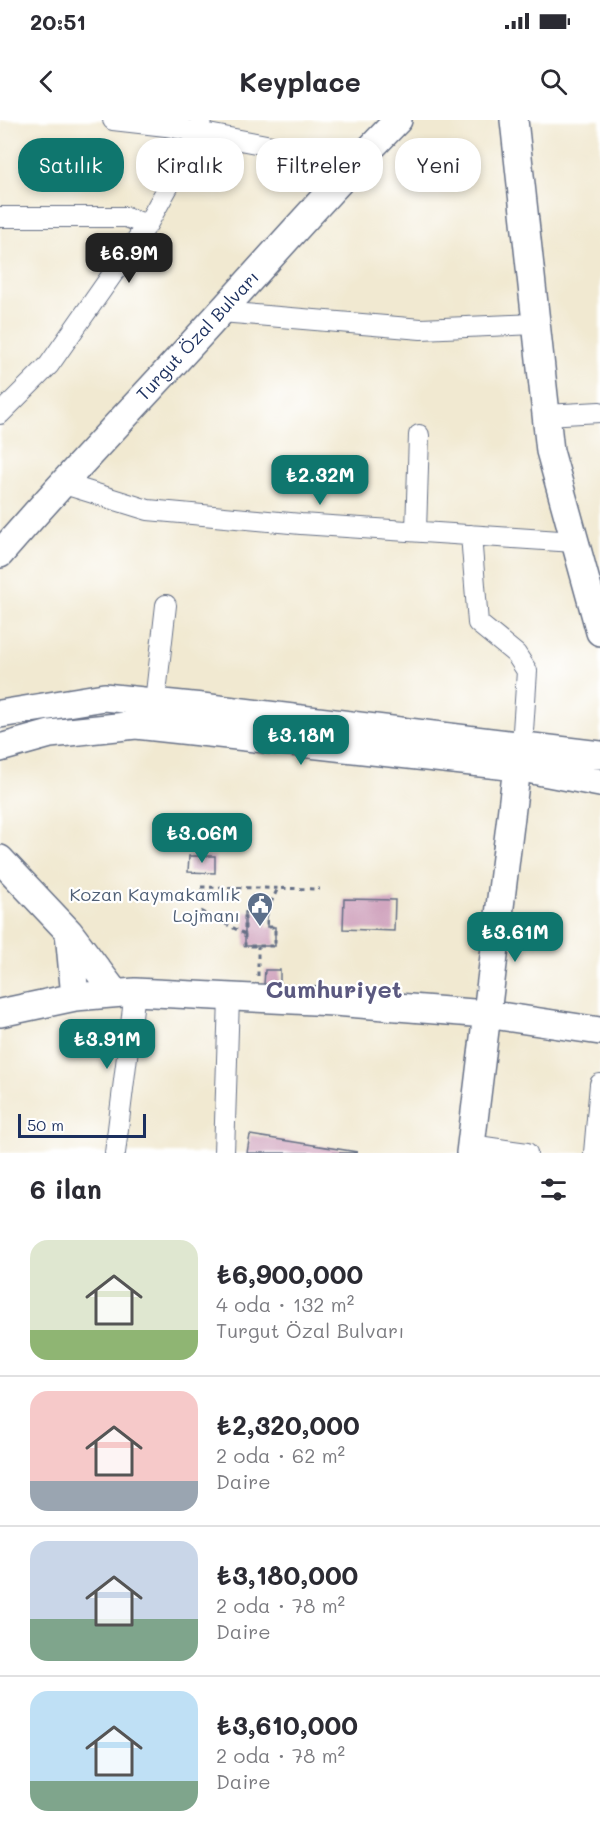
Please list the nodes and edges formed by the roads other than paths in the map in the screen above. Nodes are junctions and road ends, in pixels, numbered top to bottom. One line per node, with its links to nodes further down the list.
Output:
1 (112, 120): 4 (street)
2 (398, 120): 5 (main road, Turgut Özal Bulvarı)
3 (514, 121): 11 (main road)
4 (200, 126): 6 (street); 9 (street)
5 (380, 138)
6 (256, 139)
7 (329, 192): 10 (main road, Turgut Özal Bulvarı)
8 (0, 217): 9 (street)
9 (147, 225): 13 (street)
10 (221, 312): 11 (street); 16 (main road, Turgut Özal Bulvarı)
11 (536, 324): 14 (main road)
12 (600, 412): 14 (street)
13 (0, 414)
14 (546, 415): 19 (main road)
15 (418, 435): 17 (street)
16 (62, 483): 17 (street); 20 (main road, Turgut Özal Bulvarı)
17 (416, 531): 18 (street)
18 (471, 535): 19 (street); 28 (street)
19 (575, 542): 21 (main road)
20 (0, 554)
21 (593, 578): 23 (main road)
22 (166, 605): 24 (street)
23 (600, 632)
24 (155, 702): 25 (main road); 28 (main road)
25 (0, 714)
26 (0, 748): 28 (main road)
27 (600, 755): 28 (main road)
28 (520, 756): 29 (main road); 36 (main road)
29 (600, 783)
30 (0, 859): 31 (main road)
31 (69, 932): 32 (main road); 33 (main road)
32 (125, 993): 33 (main road); 34 (main road); 40 (street)
33 (75, 997): 35 (main road)
34 (230, 998): 36 (main road); 41 (street)
35 (0, 1013)
36 (486, 1014): 37 (main road); 39 (main road)
37 (600, 1032)
38 (600, 1084): 43 (street)
39 (471, 1149): 42 (street)
40 (115, 1153)
41 (224, 1153)
42 (527, 1153)
43 (594, 1153)

